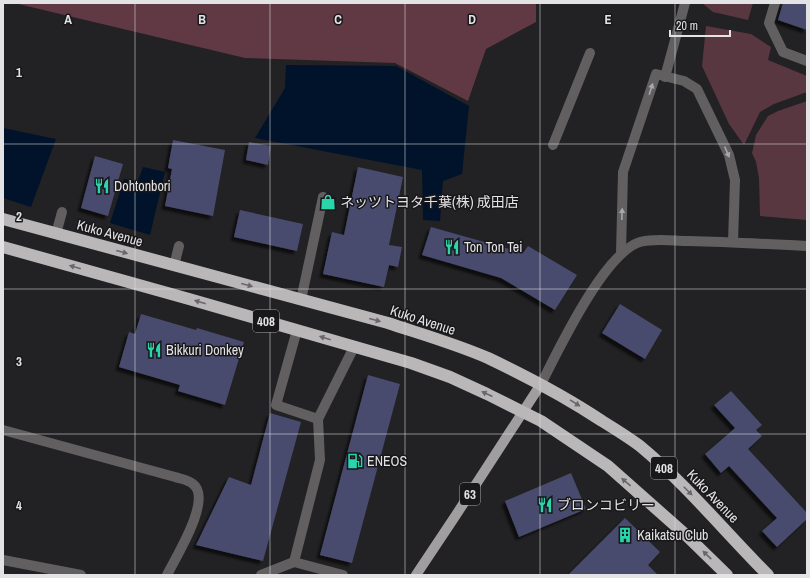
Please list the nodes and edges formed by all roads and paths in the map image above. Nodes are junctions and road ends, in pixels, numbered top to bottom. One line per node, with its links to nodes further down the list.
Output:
1 (685, 3): 5 (street)
2 (775, 3): 4 (street)
3 (590, 53): 6 (street)
4 (807, 61)
5 (665, 76): 11 (street, one-way to 11); 15 (street, one-way to 5)
6 (553, 145)
7 (323, 197): 17 (street)
8 (62, 212): 10 (street)
9 (3, 220): 10 (highway, Kuko Avenue / 408)
10 (56, 234): 16 (highway, Kuko Avenue / 408, one-way to 16)
11 (733, 242): 13 (street); 15 (street)
12 (179, 246): 16 (street)
13 (807, 246)
14 (3, 247): 18 (highway, 408, one-way to 14)
15 (621, 253): 20 (street)
16 (174, 266): 17 (highway, Kuko Avenue / 408, one-way to 17)
17 (301, 300): 20 (highway, Kuko Avenue / 408, one-way to 20)
18 (297, 330): 19 (highway, 408, one-way to 18); 22 (street)
19 (354, 347): 21 (highway, 408, one-way to 19); 22 (street)
20 (541, 384): 21 (main road, 63); 32 (highway, Kuko Avenue / 408, one-way to 32)
21 (523, 411): 30 (main road, 63); 31 (highway, 408, one-way to 21)
22 (318, 419): 25 (street)
23 (3, 430): 27 (street)
24 (3, 560): 26 (street)
25 (294, 562): 28 (street); 29 (street)
26 (82, 575)
27 (167, 575)
28 (261, 575)
29 (343, 575)
30 (416, 575)
31 (727, 575)
32 (768, 575)

